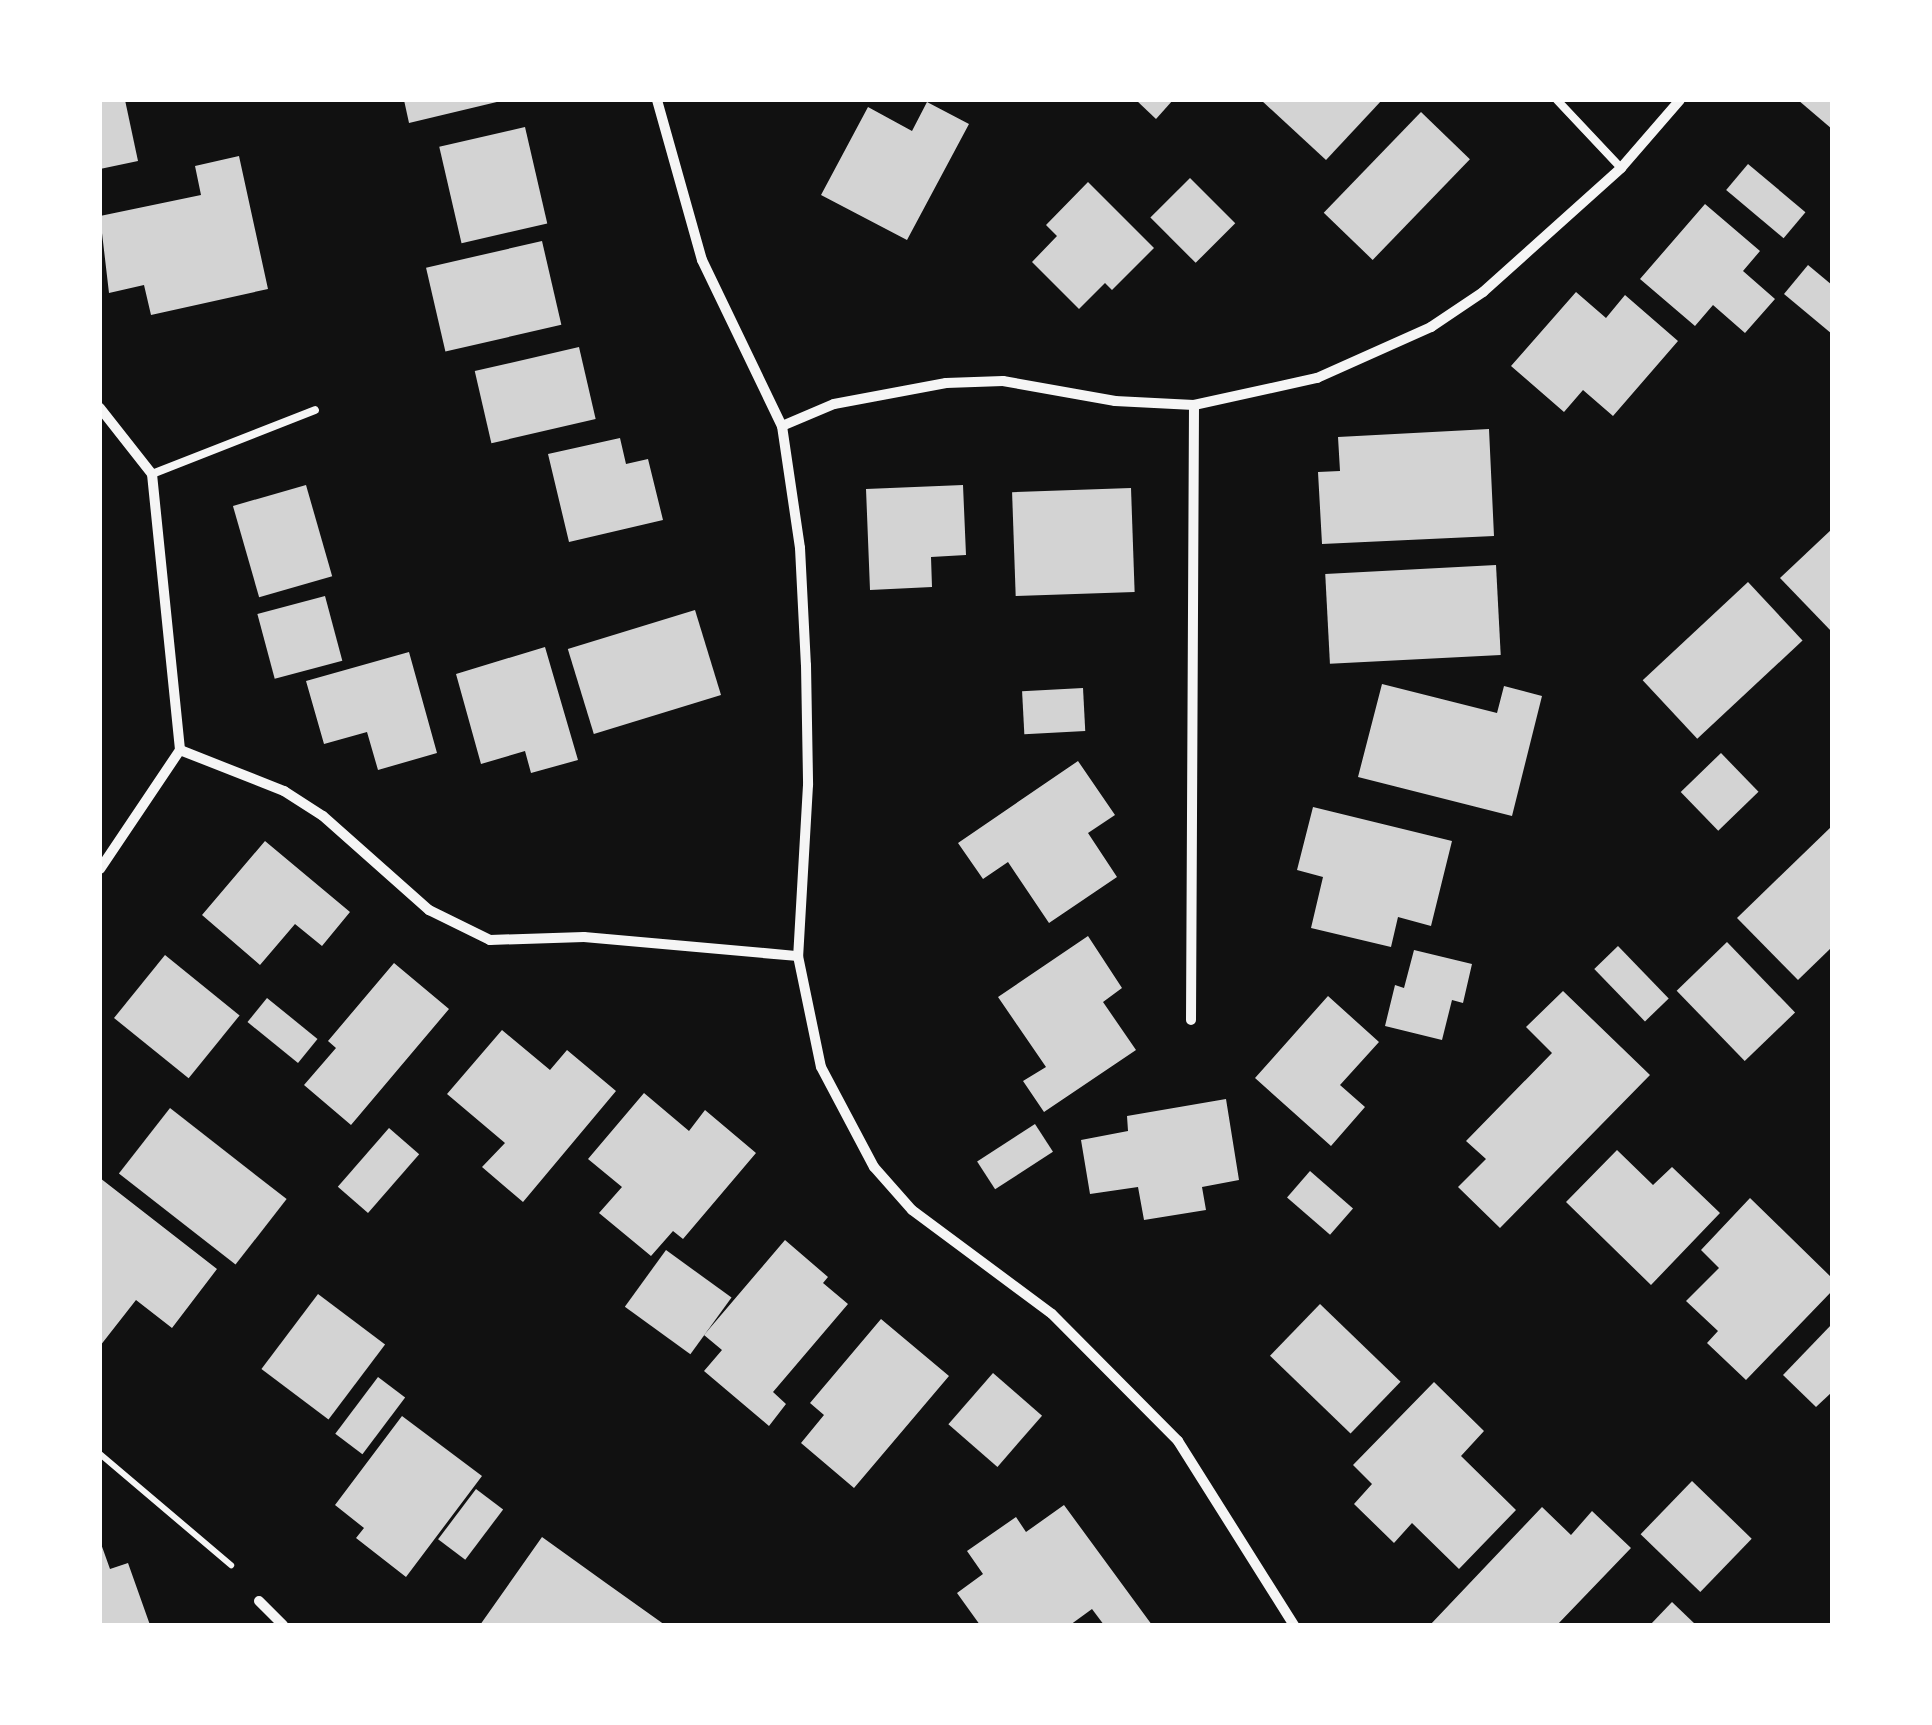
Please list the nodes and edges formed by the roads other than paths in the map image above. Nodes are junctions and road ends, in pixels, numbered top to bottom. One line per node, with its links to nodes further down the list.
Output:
1 (658, 100): 8 (street)
2 (1557, 100): 4 (lane)
3 (1680, 100): 4 (street)
4 (1621, 168): 5 (street)
5 (1194, 405): 8 (street); 13 (street)
6 (100, 408): 9 (street)
7 (315, 410): 9 (lane)
8 (782, 426): 12 (street)
9 (152, 474): 10 (street)
10 (180, 750): 11 (street); 12 (street)
11 (100, 869)
12 (798, 956): 16 (street)
13 (1191, 1020)
14 (260, 1601): 15 (street)
15 (283, 1625)
16 (1294, 1625)

